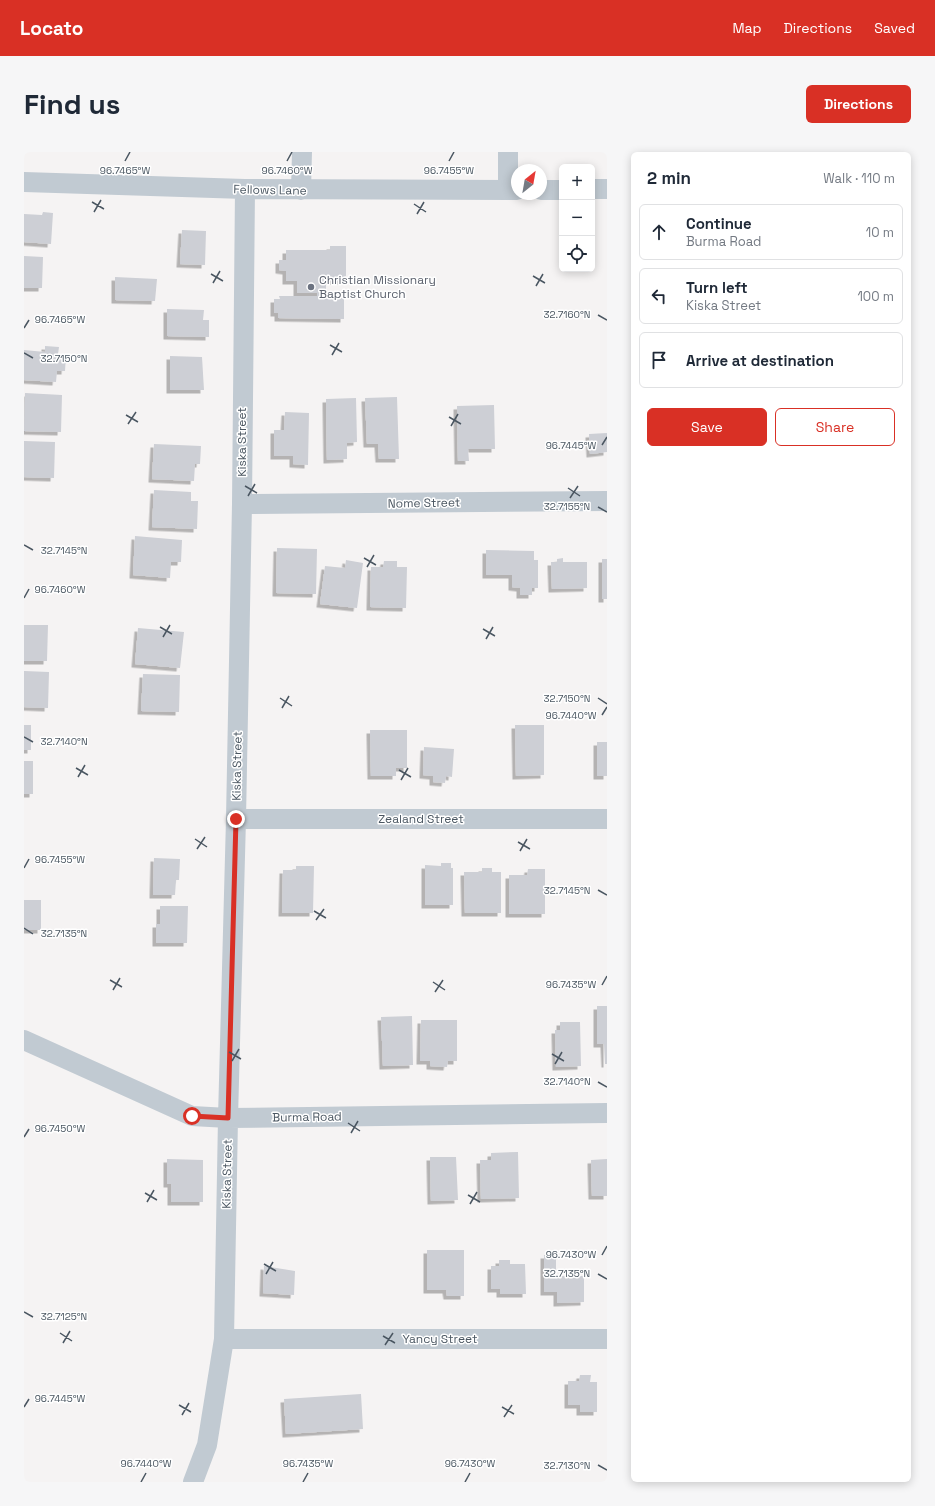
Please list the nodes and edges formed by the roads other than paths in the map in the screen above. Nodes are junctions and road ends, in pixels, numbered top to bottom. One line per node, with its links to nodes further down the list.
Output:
1 (302, 152): 8 (street)
2 (508, 152): 3 (street)
3 (511, 175)
4 (24, 182): 7 (street, Fellows Lane)
5 (595, 189): 6 (street)
6 (607, 189)
7 (245, 190): 8 (street, Fellows Lane); 13 (street, Kiska Street)
8 (301, 190): 9 (street, Fellows Lane)
9 (511, 190)
10 (547, 190): 11 (street)
11 (559, 190)
12 (607, 501): 13 (street, Nome Street)
13 (242, 504): 14 (street, Kiska Street)
14 (236, 819): 15 (street, Zealand Street); 18 (street, Kiska Street)
15 (607, 819)
16 (24, 1040): 18 (street, Burma Road)
17 (607, 1113): 18 (street, Burma Road)
18 (228, 1118): 19 (street, Kiska Street)
19 (224, 1339): 20 (street, Yancy Street); 21 (street, Kiska Street)
20 (607, 1339)
21 (193, 1482)

